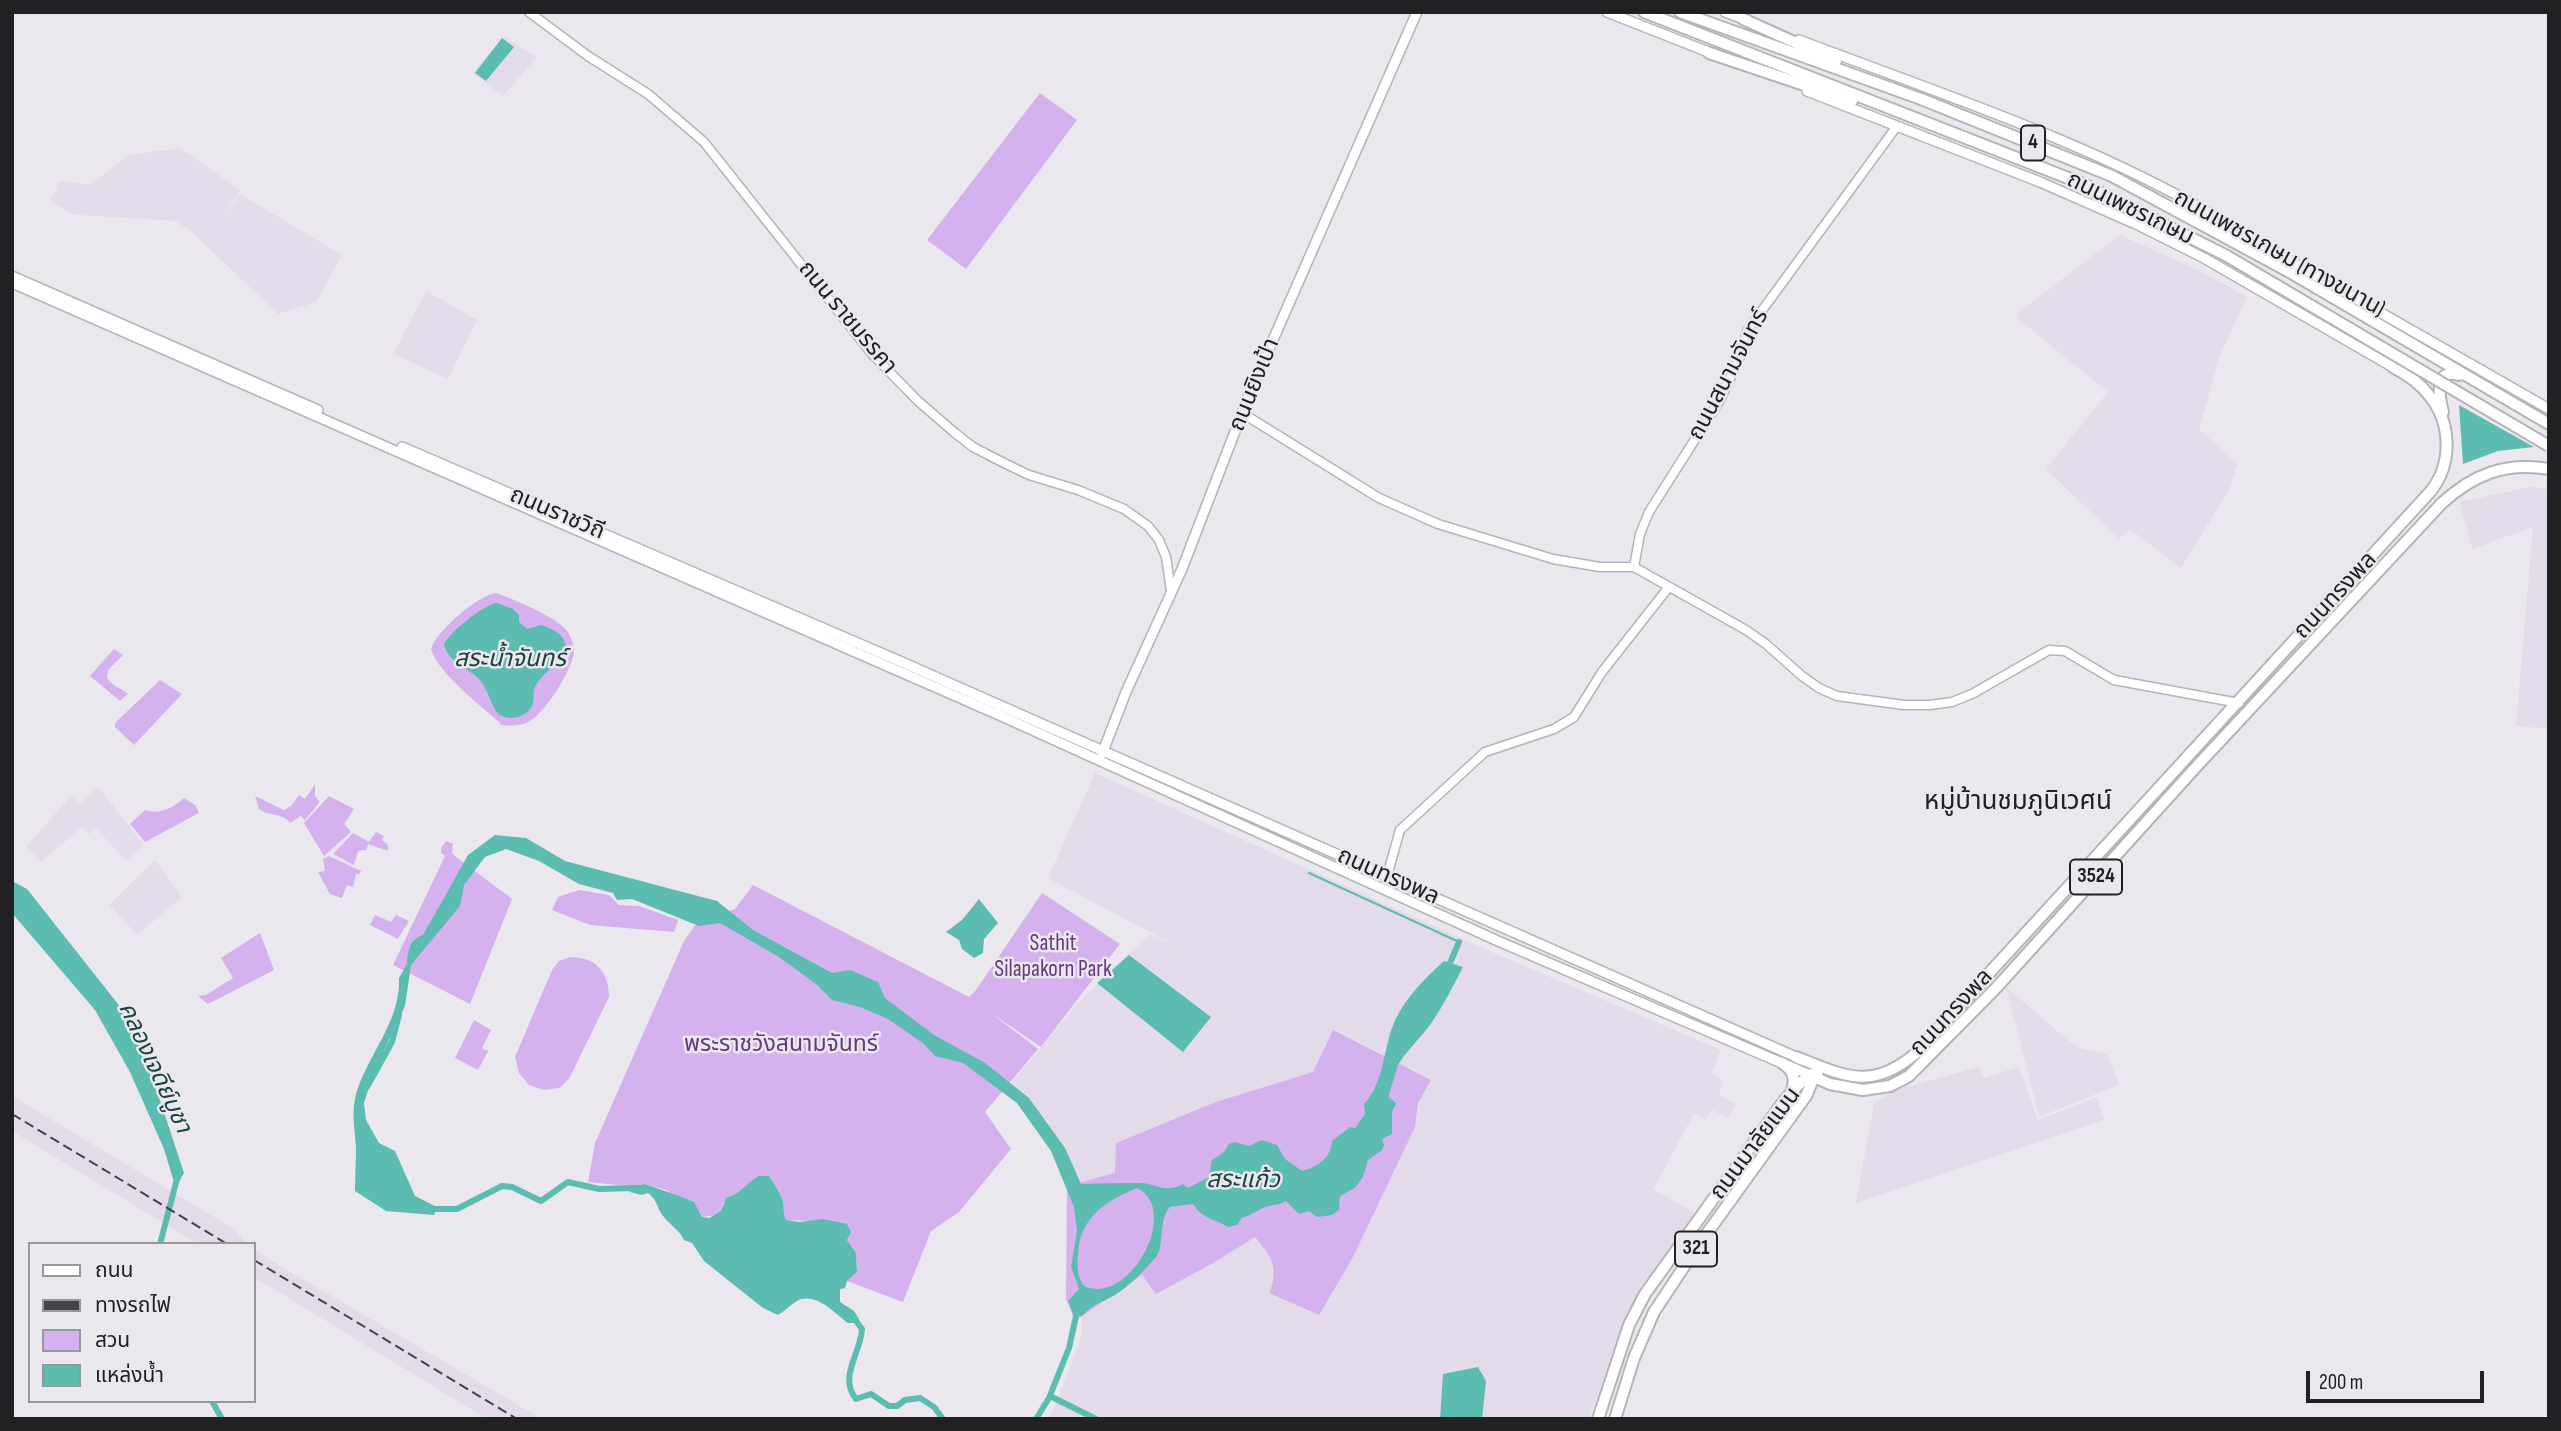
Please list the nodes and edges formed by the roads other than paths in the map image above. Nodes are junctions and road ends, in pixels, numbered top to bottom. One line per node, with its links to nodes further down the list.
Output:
1 (529, 12): 27 (street, ถนน ราชมรรคา)
2 (1417, 12): 20 (main road, ถนนยิงเป้า)
3 (1607, 12): 8 (main road, ถนนเพชรเกษม (ทางขนาน) / 4)
4 (1644, 12): 10 (highway, ถนนเพชรเกษม / 4)
5 (1680, 12): 9 (highway, ถนนเพชรเกษม / 4)
6 (1725, 12): 7 (main road, ถนนเพชรเกษม (ทางขนาน) / 4)
7 (1743, 19): 9 (highway); 13 (main road, ถนนเพชรเกษม (ทางขนาน) / 4)
8 (1709, 53): 10 (highway); 11 (main road, ถนนเพชรเกษม (ทางขนาน) / 4)
9 (1905, 93): 12 (highway, ถนนเพชรเกษม / 4)
10 (1914, 120): 23 (highway, ถนนเพชรเกษม / 4, bridge)
11 (1897, 125): 17 (main road, ถนนเพชรเกษม (ทางขนาน) / 4); 25 (street, ถนนสนามจันทร์)
12 (2112, 176): 13 (highway); 16 (highway, ถนนเพชรเกษม / 4)
13 (2256, 241): 19 (main road, ถนนเพชรเกษม (ทางขนาน) / 4)
14 (12, 276): 28 (main road, ถนนราชวิถี)
15 (12, 283): 28 (main road, ถนนราชวิถี)
16 (2409, 343): 17 (highway); 18 (highway, ถนนเพชรเกษม / 4)
17 (2393, 367): 22 (highway, ถนนทรงพล / 3524)
18 (2480, 384): 21 (highway, ถนนเพชรเกษม / 4); 22 (highway)
19 (2549, 409)
20 (1242, 413): 25 (street); 27 (main road, ถนนยิงเป้า)
21 (2549, 424)
22 (2447, 439): 29 (highway, ถนนทรงพล / 3524)
23 (2549, 446)
24 (2548, 468): 30 (highway, ถนนทรงพล / 3524)
25 (1634, 567): 26 (street)
26 (1668, 588): 31 (street); 34 (street)
27 (1171, 591): 32 (main road, ถนนยิงเป้า)
28 (731, 593): 32 (main road, ถนนราชวิถี); 33 (main road, ถนนราชวิถี)
29 (2328, 606): 30 (highway); 31 (highway, ถนนทรงพล / 3524)
30 (2338, 615): 40 (highway, ถนนทรงพล / 3524)
31 (2239, 703): 38 (highway, ถนนทรงพล / 3524)
32 (1103, 750): 33 (main road, ถนนยิงเป้า); 34 (main road, ถนนทรงพล)
33 (1100, 761): 35 (main road, ถนนทรงพล)
34 (1385, 875): 35 (main road); 36 (main road, ถนนทรงพล)
35 (1377, 887): 37 (main road, ถนนทรงพล)
36 (1796, 1057): 38 (highway, ถนนทรงพล); 39 (highway)
37 (1782, 1063): 39 (main road, ถนนทรงพล / 3524); 41 (highway)
38 (1834, 1073): 39 (highway)
39 (1812, 1076): 40 (highway, ถนนทรงพล / 3524); 41 (highway, ถนนมาลัยแมน / 321); 42 (highway, ถนนมาลัยแมน / 321)
40 (1830, 1084): 42 (highway)
41 (1792, 1090): 43 (highway, ถนนมาลัยแมน / 321)
42 (1806, 1096): 44 (highway, ถนนมาลัยแมน / 321)
43 (1598, 1419)
44 (1615, 1419)

